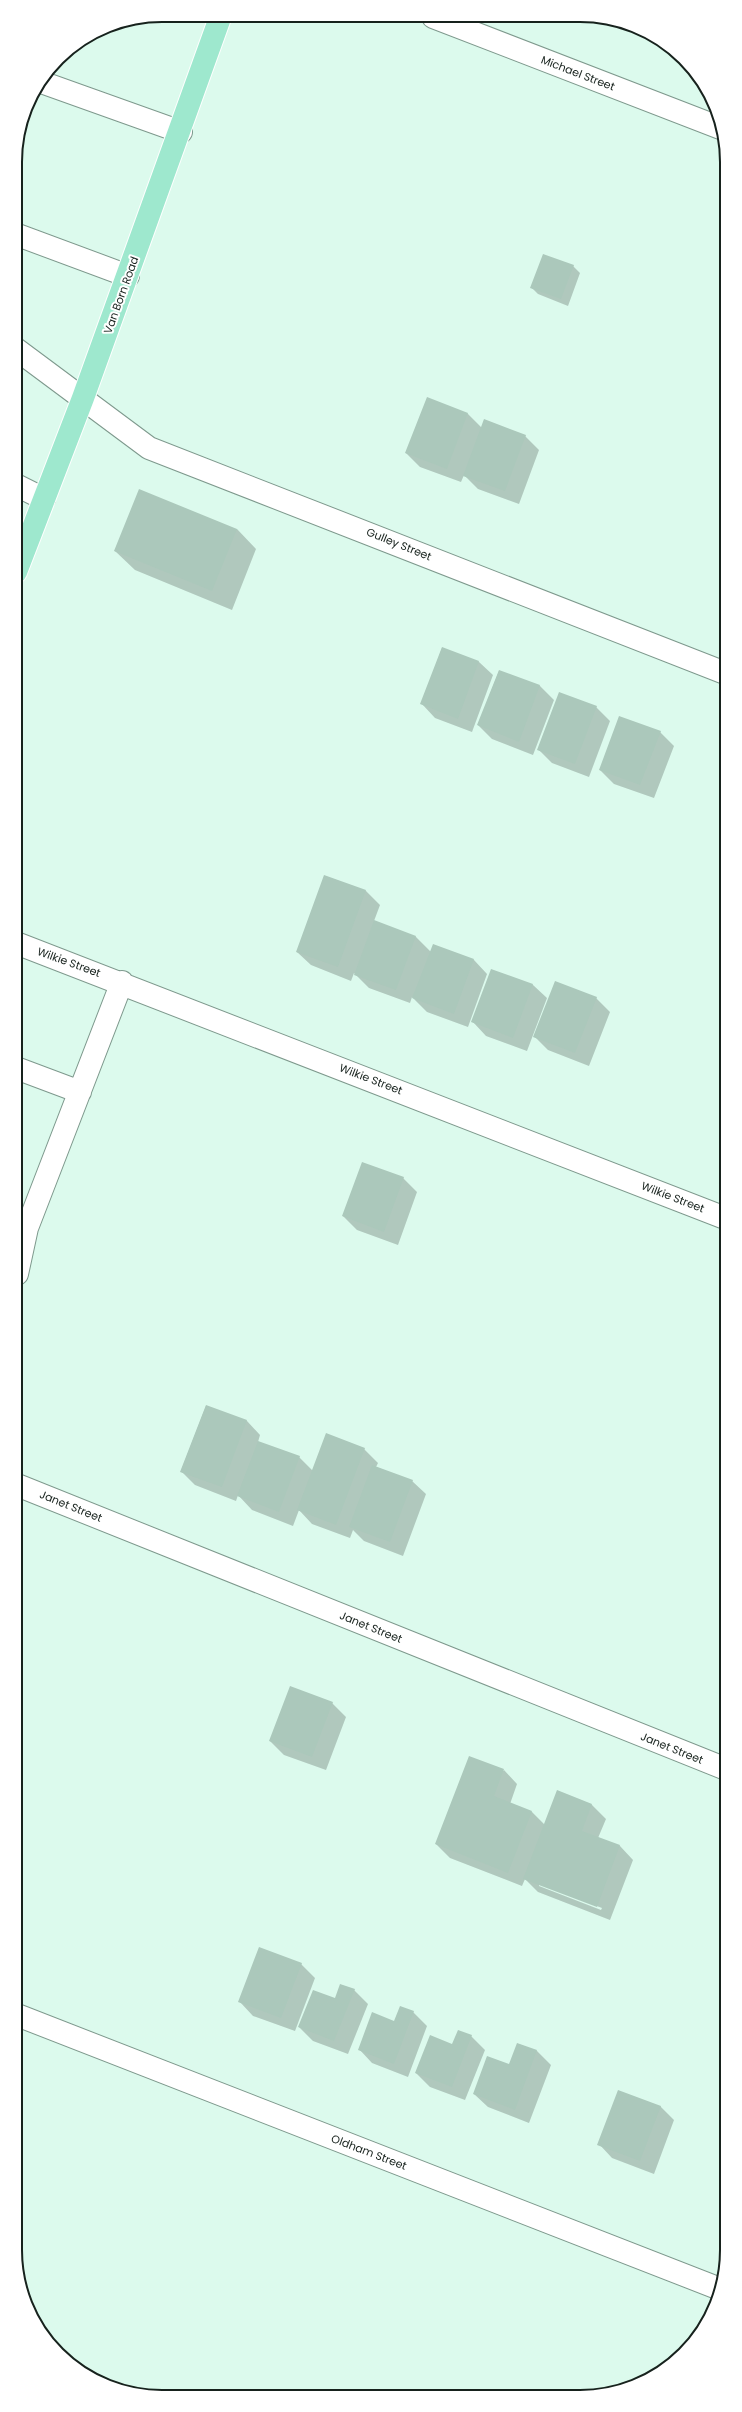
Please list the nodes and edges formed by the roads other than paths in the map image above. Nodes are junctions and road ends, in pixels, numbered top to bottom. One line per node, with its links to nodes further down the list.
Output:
1 (219, 22): 5 (main road, Van Born Road)
2 (446, 22): 4 (street, Michael Street)
3 (46, 84): 5 (street)
4 (715, 127)
5 (181, 132): 7 (main road, Van Born Road)
6 (22, 237): 7 (street)
7 (128, 276): 9 (main road, Van Born Road)
8 (22, 353): 9 (street, Gulley Street)
9 (83, 398): 11 (main road, Van Born Road); 13 (street, Gulley Street)
10 (22, 488): 11 (street)
11 (44, 499): 12 (main road, Van Born Road)
12 (22, 556)
13 (720, 671)
14 (22, 945): 15 (street, Wilkie Street)
15 (122, 982): 17 (street); 18 (street, Wilkie Street)
16 (22, 1070): 17 (street)
17 (80, 1092): 19 (street)
18 (720, 1216)
19 (22, 1251)
20 (22, 1487): 21 (street, Janet Street)
21 (720, 1767)
22 (22, 2016): 23 (street, Oldham Street)
23 (715, 2287)

